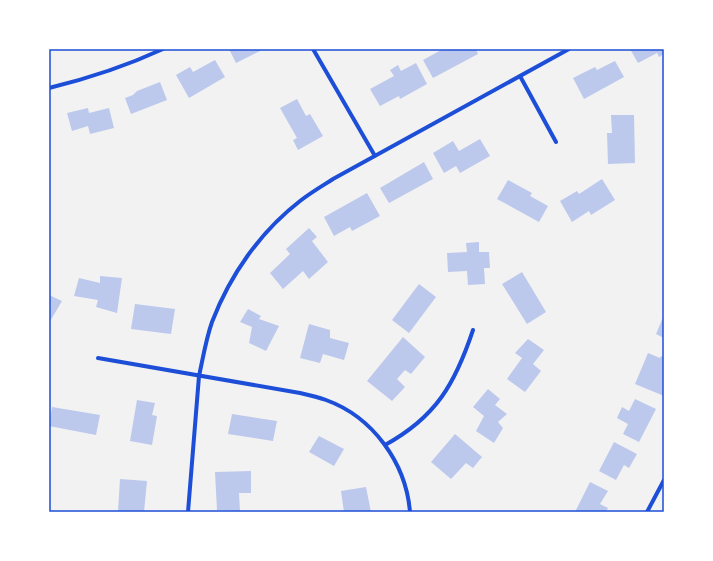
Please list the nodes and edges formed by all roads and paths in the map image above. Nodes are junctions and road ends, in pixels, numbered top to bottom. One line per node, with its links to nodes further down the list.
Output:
1 (163, 49): 5 (street)
2 (312, 49): 7 (street)
3 (569, 49): 4 (street)
4 (520, 76): 6 (street); 7 (street)
5 (49, 88)
6 (556, 142)
7 (375, 156): 10 (street)
8 (473, 330): 11 (street)
9 (98, 358): 10 (street)
10 (199, 376): 11 (street); 13 (street)
11 (385, 445): 14 (street)
12 (664, 480): 15 (street)
13 (188, 512)
14 (410, 512)
15 (648, 512)

